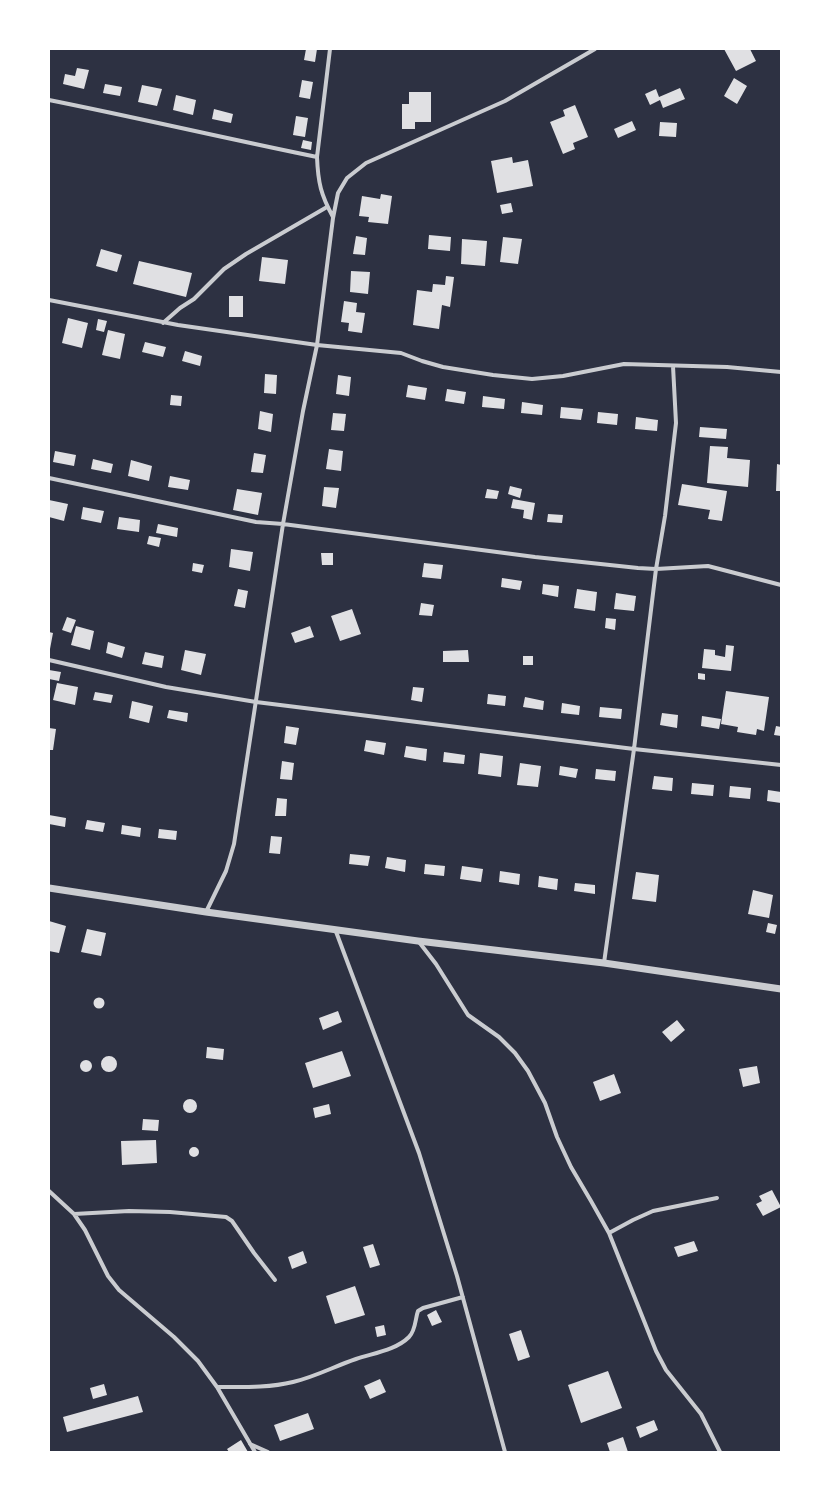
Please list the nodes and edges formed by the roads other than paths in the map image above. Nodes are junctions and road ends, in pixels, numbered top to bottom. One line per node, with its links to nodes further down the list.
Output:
1 (330, 49): 4 (street)
2 (595, 49): 6 (street)
3 (49, 100): 4 (street)
4 (317, 157): 5 (street)
5 (327, 207): 6 (street); 8 (street)
6 (333, 218): 9 (street)
7 (49, 300): 8 (street)
8 (163, 322): 9 (street)
9 (317, 345): 10 (street); 13 (street)
10 (673, 366): 11 (street); 14 (street)
11 (781, 372)
12 (49, 478): 13 (street)
13 (283, 524): 14 (street); 17 (street)
14 (656, 569): 15 (street); 18 (street)
15 (781, 585)
16 (49, 660): 17 (street)
17 (256, 702): 18 (street); 21 (street)
18 (634, 749): 19 (street); 24 (street)
19 (781, 765)
20 (49, 888): 21 (street)
21 (206, 912): 22 (street)
22 (334, 930): 23 (street); 31 (street)
23 (418, 941): 24 (street); 29 (street)
24 (604, 963): 25 (street)
25 (781, 989)
26 (49, 1191): 28 (street)
27 (717, 1198): 29 (street)
28 (74, 1214): 30 (street); 32 (street)
29 (609, 1233): 37 (street)
30 (275, 1280)
31 (463, 1297): 32 (street); 36 (street)
32 (217, 1387): 33 (street)
33 (250, 1443): 34 (street); 35 (street)
34 (255, 1452)
35 (268, 1452)
36 (506, 1452)
37 (720, 1452)

